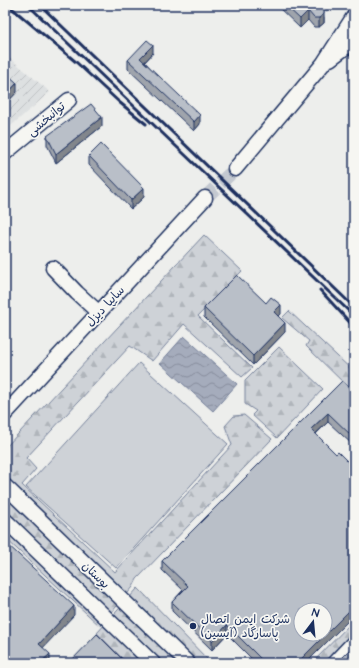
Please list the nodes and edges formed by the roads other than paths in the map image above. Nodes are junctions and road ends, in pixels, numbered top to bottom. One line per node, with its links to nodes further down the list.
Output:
1 (354, 16): 3 (street)
2 (354, 41): 3 (street)
3 (323, 64): 6 (street)
4 (69, 100): 5 (street, توانبخشی)
5 (5, 153)
6 (235, 169)
7 (205, 198): 9 (street, سایپا دیزل)
8 (53, 268): 9 (street)
9 (99, 312): 10 (street, سایپا دیزل)
10 (5, 414)
11 (5, 486): 15 (street, بوستان)
12 (5, 520): 14 (street, بوستان)
13 (354, 642): 16 (street)
14 (153, 663)
15 (188, 663)
16 (334, 663)

